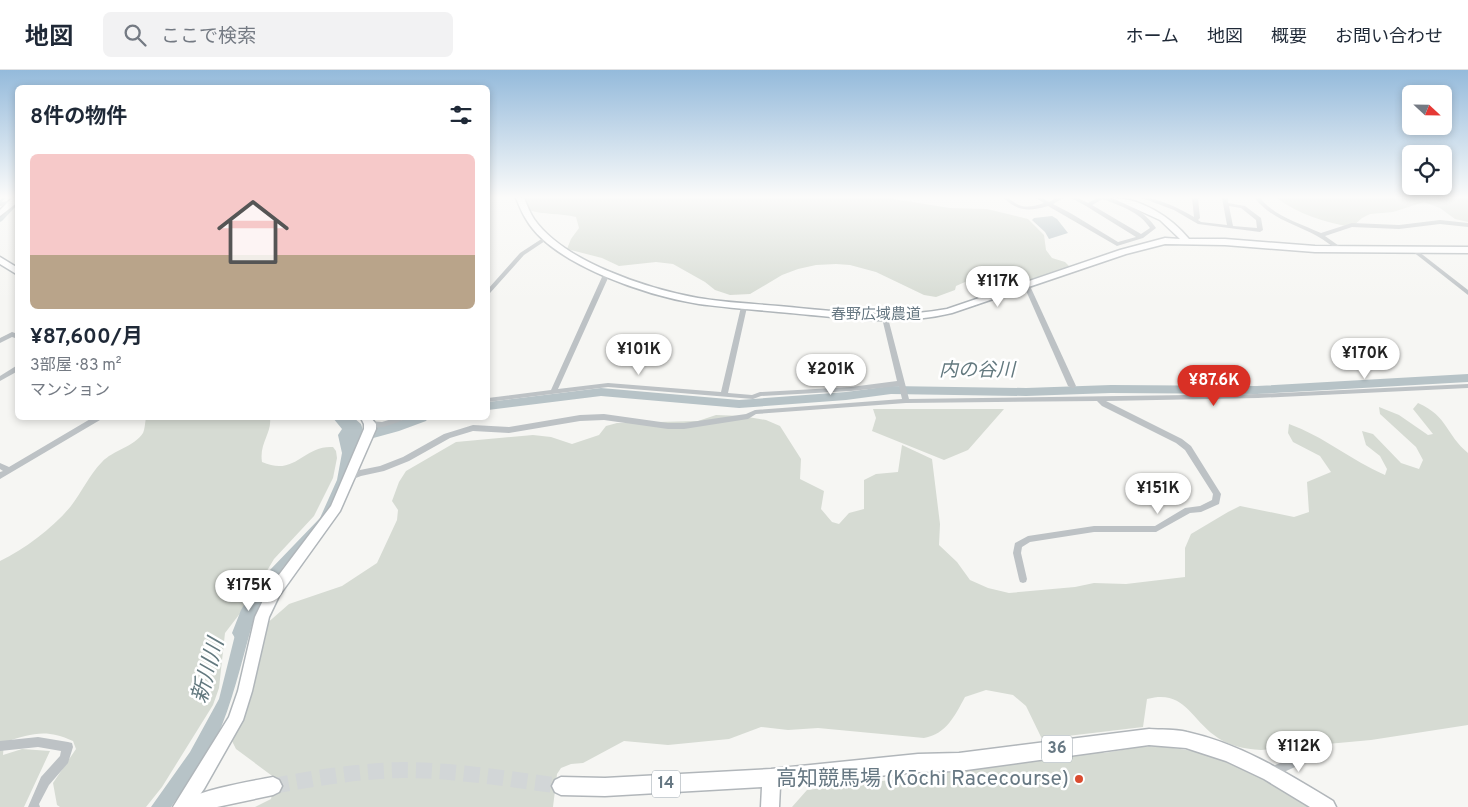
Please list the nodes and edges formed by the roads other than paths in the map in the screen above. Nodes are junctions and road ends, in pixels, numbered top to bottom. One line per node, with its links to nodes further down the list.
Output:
1 (541, 232): 10 (street, 春野広域農道)
2 (1098, 232): 9 (street)
3 (1133, 232): 9 (street)
4 (1147, 232): 9 (street)
5 (1179, 232): 11 (street)
6 (1315, 232): 8 (street)
7 (1329, 232): 8 (street)
8 (1321, 235): 12 (street)
9 (1141, 237)
10 (546, 238): 17 (street, 春野広域農道); 19 (street)
11 (1186, 240): 12 (street, 春野広域農道); 18 (street, 春野広域農道)
12 (1340, 249): 13 (street, 春野広域農道)
13 (1414, 250): 14 (street, 春野広域農道); 20 (street)
14 (1468, 250)
15 (0, 260): 16 (street)
16 (15, 270)
17 (609, 273): 21 (street, 春野広域農道); 30 (street)
18 (1027, 286): 22 (street, 春野広域農道); 28 (street)
19 (490, 290)
20 (1468, 294)
21 (744, 307): 22 (street, 春野広域農道); 31 (street)
22 (885, 318): 27 (street)
23 (15, 336): 24 (street)
24 (0, 341)
25 (15, 370): 26 (street)
26 (0, 379)
27 (902, 384): 32 (street); 34 (street)
28 (1072, 386)
29 (1468, 386): 33 (street)
30 (554, 391): 31 (street); 35 (street)
31 (724, 394): 32 (street)
32 (754, 398): 36 (street)
33 (1100, 398): 34 (street); 44 (street)
34 (906, 399): 36 (street)
35 (490, 400)
36 (756, 411): 43 (street)
37 (95, 420): 41 (street)
38 (396, 420): 39 (street)
39 (370, 426): 43 (street)
40 (0, 466): 41 (street)
41 (9, 470): 42 (street)
42 (0, 476)
43 (348, 478): 52 (street)
44 (1023, 579)
45 (0, 746): 51 (street)
46 (1318, 755): 47 (street)
47 (1270, 773): 48 (main road, 36); 55 (main road, 36)
48 (771, 778): 50 (main road, 14); 54 (main road)
49 (273, 786): 53 (main road)
50 (561, 786)
51 (35, 807)
52 (181, 807)
53 (187, 807)
54 (770, 807)
55 (1327, 807)

